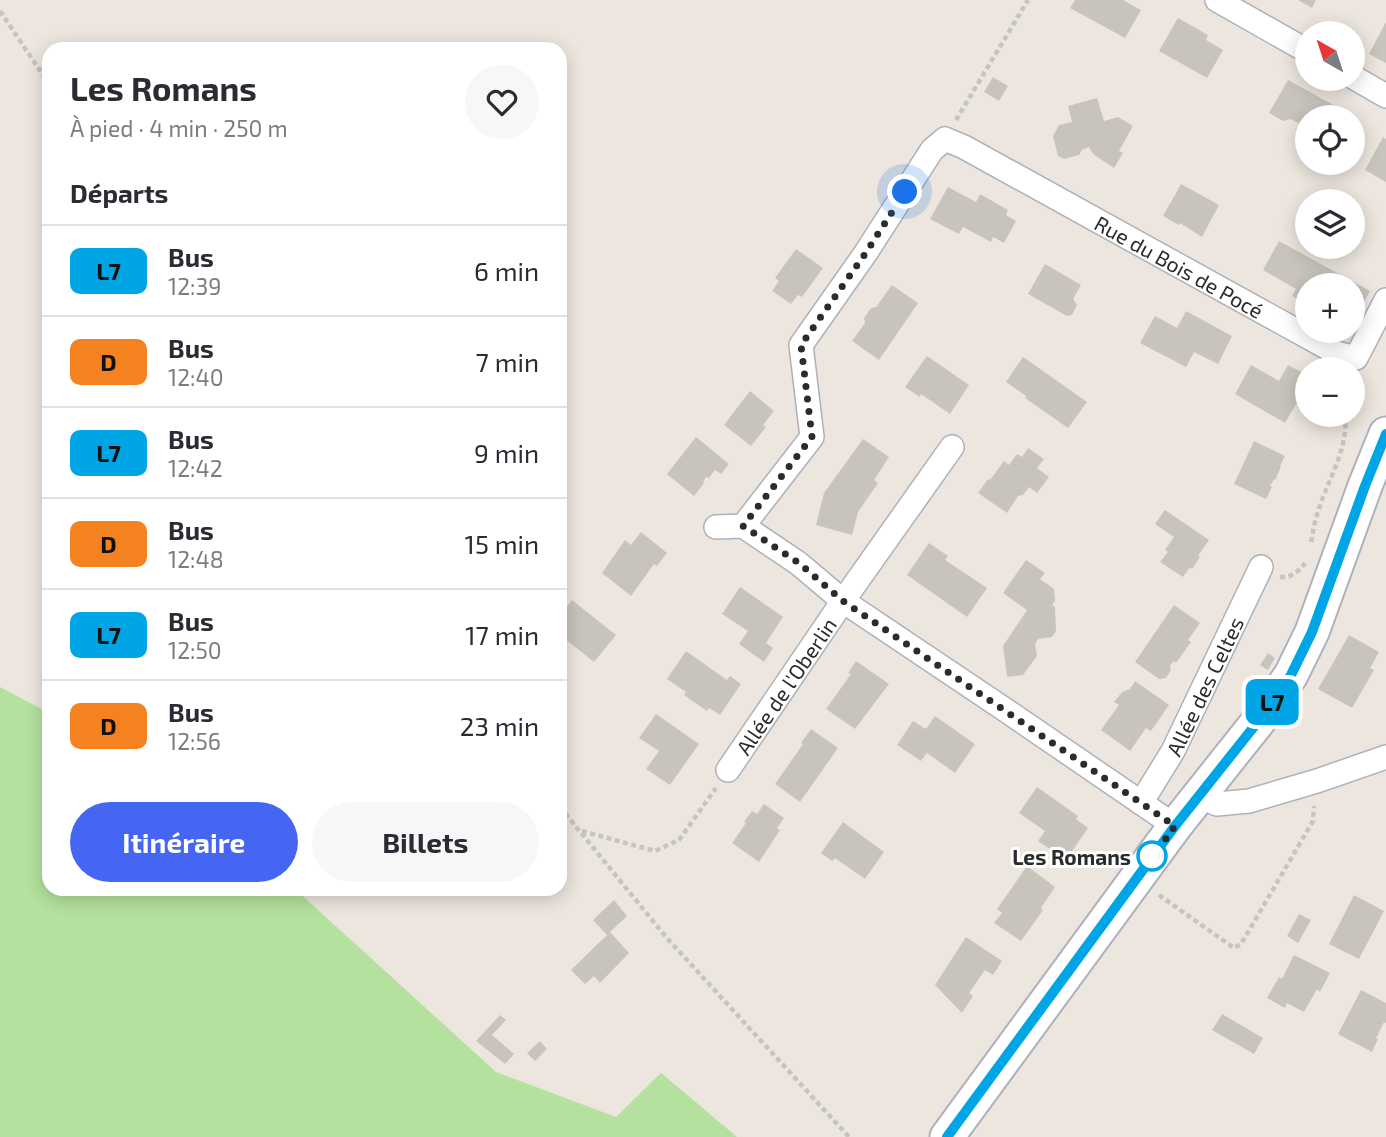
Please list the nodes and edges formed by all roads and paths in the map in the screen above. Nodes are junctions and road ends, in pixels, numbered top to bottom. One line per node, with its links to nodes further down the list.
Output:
1 (1028, 0): 8 (path)
2 (1217, 0): 4 (street)
3 (0, 11): 5 (path)
4 (1295, 44)
5 (42, 74)
6 (1365, 84): 7 (street)
7 (1386, 96)
8 (945, 139): 9 (street, Rue du Bois de Pocé); 13 (street)
9 (1386, 300)
10 (1347, 427): 15 (path)
11 (1386, 433): 22 (street)
12 (952, 447): 18 (street, Allée de l'Oberlin)
13 (743, 526): 14 (street); 18 (street)
14 (716, 527)
15 (1310, 547)
16 (1308, 559): 17 (path)
17 (1261, 567): 23 (street, Allée des Celtes)
18 (843, 601): 20 (street, Allée de l'Oberlin); 23 (street)
19 (1386, 757): 21 (street)
20 (729, 770): 26 (path)
21 (1317, 780): 22 (street); 27 (path)
22 (1198, 796): 25 (street)
23 (1141, 803): 25 (street)
24 (567, 816): 26 (path)
25 (1175, 826): 27 (street)
26 (579, 831): 28 (path)
27 (1136, 879): 29 (street)
28 (849, 1137)
29 (947, 1137)

